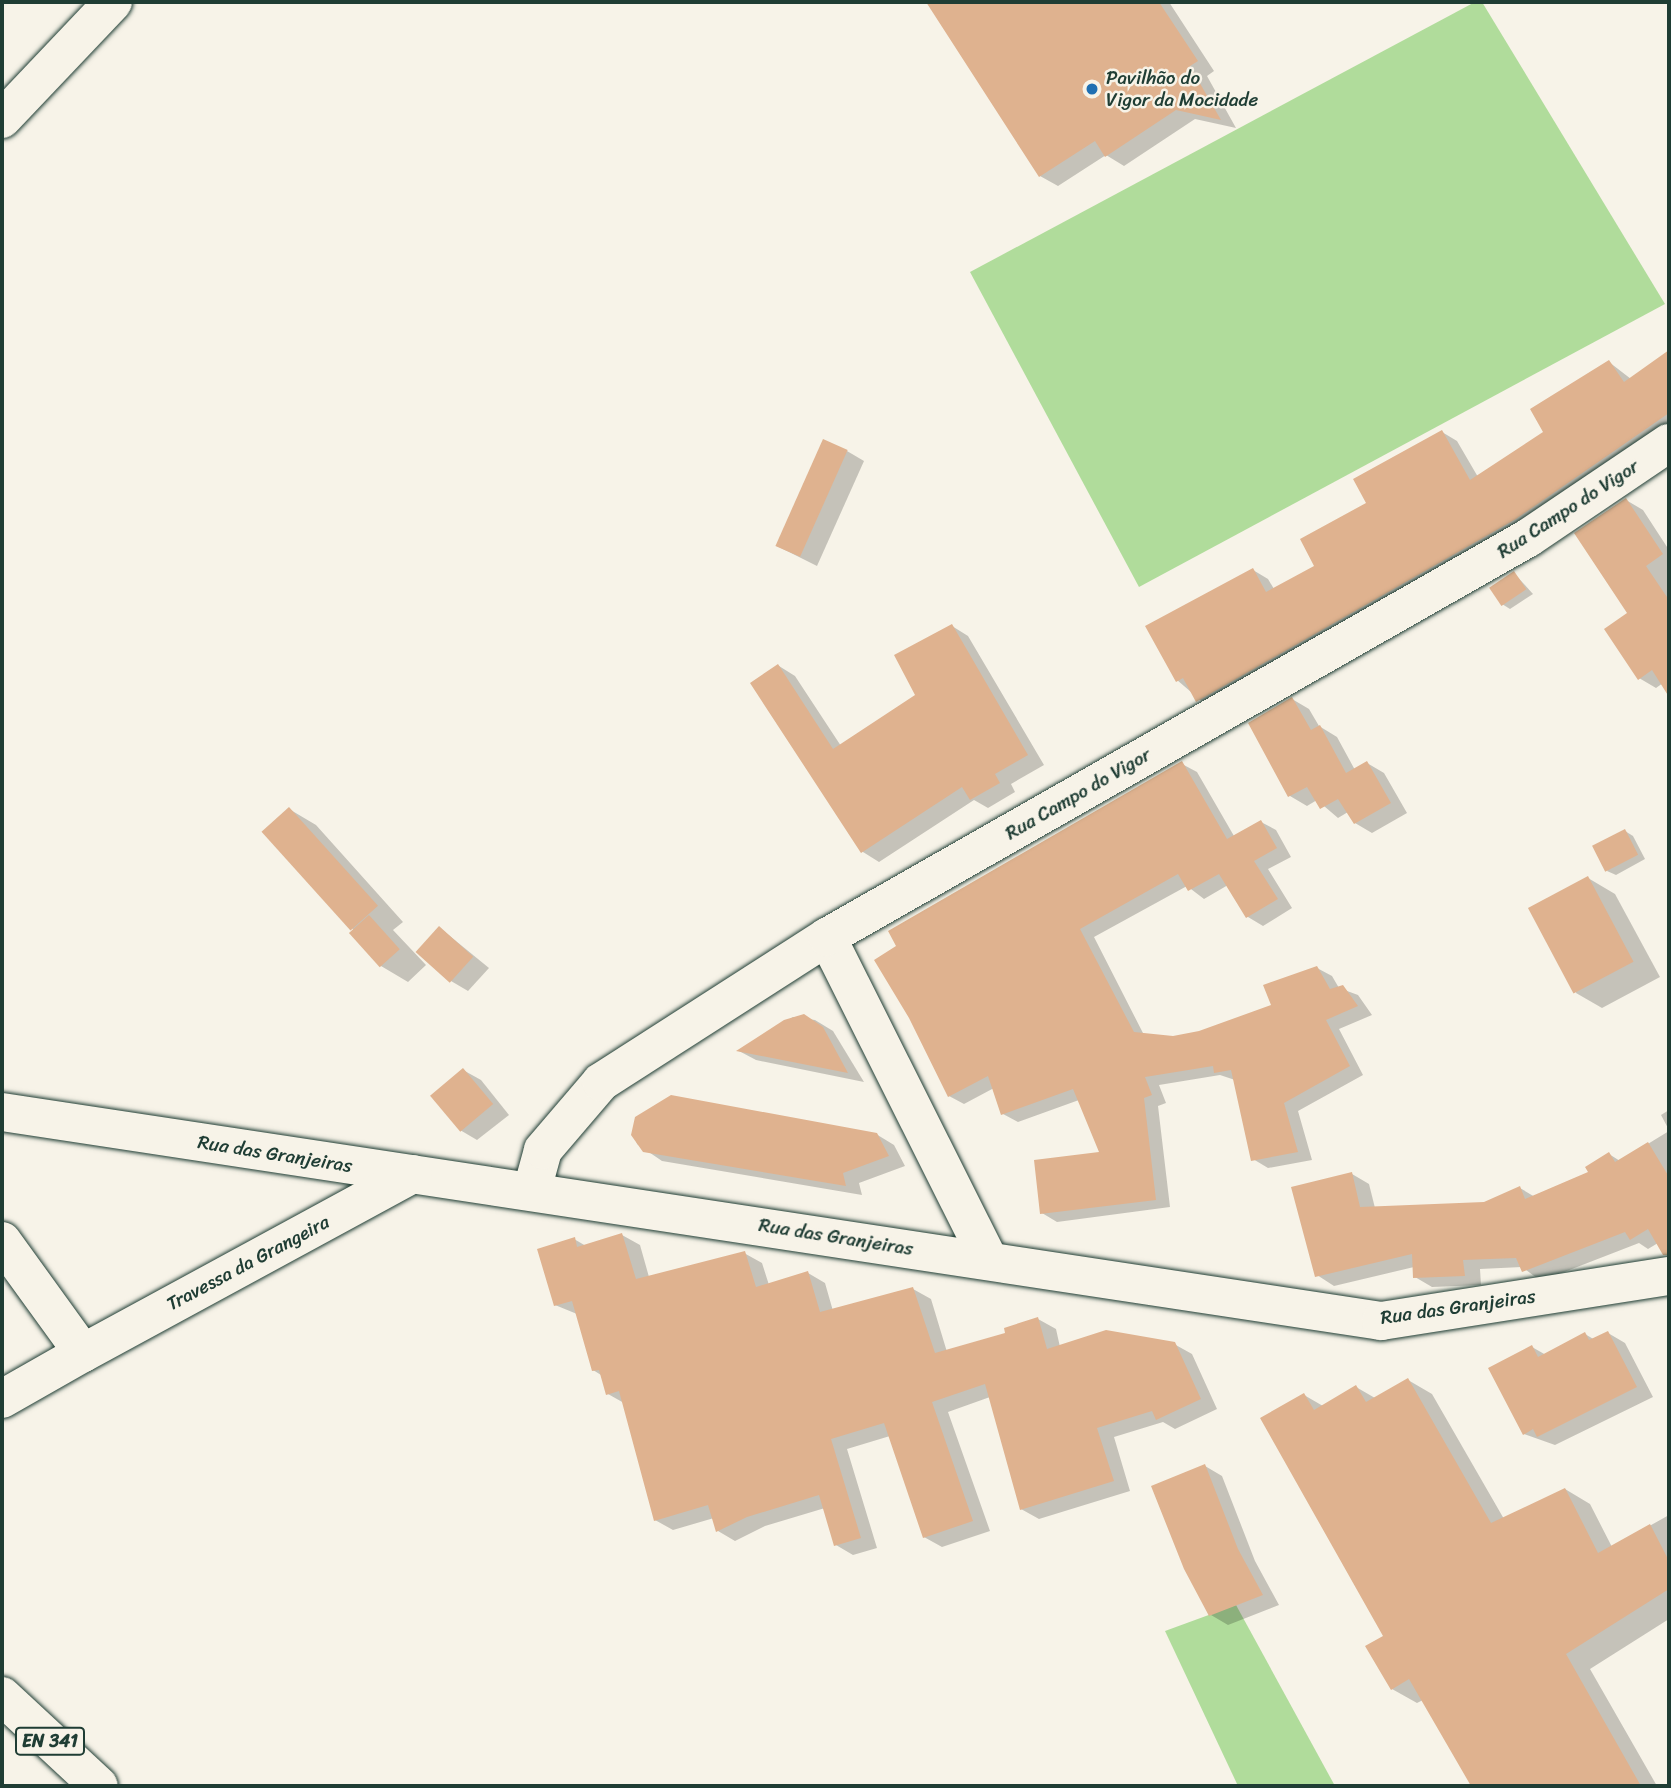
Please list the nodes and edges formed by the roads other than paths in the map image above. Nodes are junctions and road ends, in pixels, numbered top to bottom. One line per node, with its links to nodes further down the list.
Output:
1 (113, 2): 2 (main road)
2 (2, 119)
3 (1669, 443): 4 (main road, Rua Campo do Vigor)
4 (827, 937): 7 (main road, Rua Campo do Vigor); 9 (main road)
5 (2, 1112): 6 (main road, Rua das Granjeiras)
6 (413, 1174): 7 (main road, Rua das Granjeiras); 11 (main road, Travessa da Grangeira)
7 (532, 1190): 9 (main road, Rua das Granjeiras)
8 (2, 1241): 11 (main road)
9 (989, 1260): 10 (main road, Rua das Granjeiras)
10 (1669, 1276)
11 (83, 1353): 12 (main road, Travessa da Grangeira)
12 (2, 1399)
13 (2, 1696): 14 (main road, EN 341)
14 (99, 1786)

